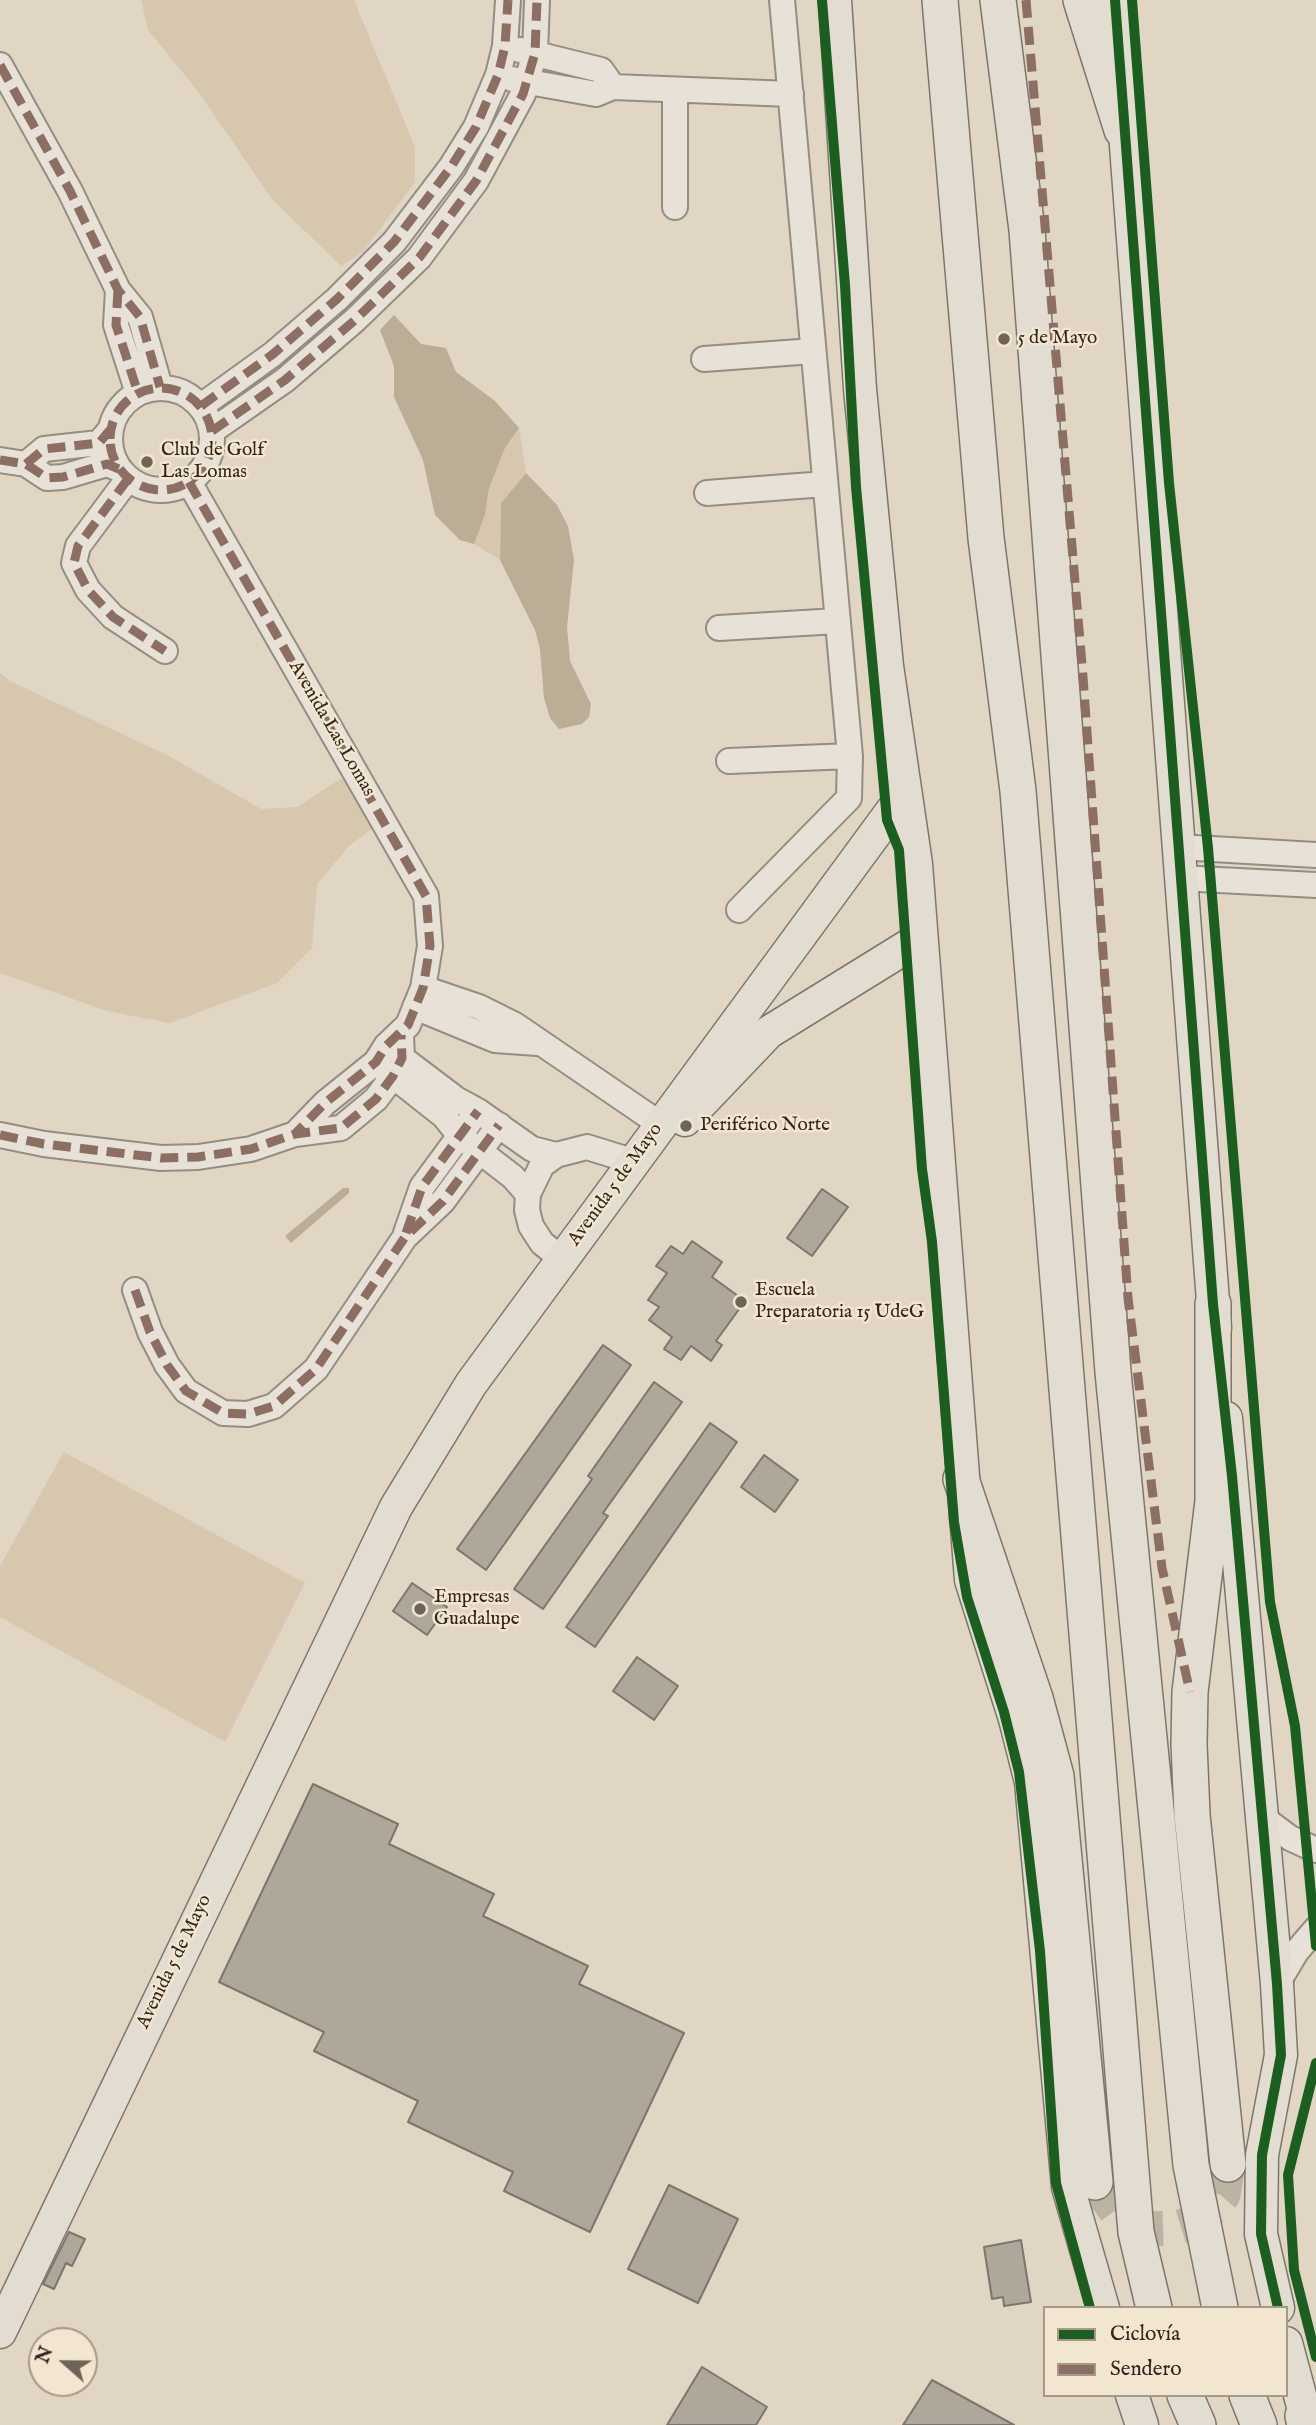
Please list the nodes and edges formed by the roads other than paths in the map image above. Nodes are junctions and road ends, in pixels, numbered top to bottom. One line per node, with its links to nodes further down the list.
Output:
1 (508, 0): 9 (street)
2 (537, 0): 10 (street)
3 (782, 0): 16 (street)
4 (835, 0): 36 (main road)
5 (998, 0): 68 (highway)
6 (1082, 0): 17 (highway)
7 (1115, 0): 17 (main road)
8 (938, 8): 67 (highway)
9 (505, 46): 10 (street); 12 (street)
10 (534, 53): 13 (street); 14 (street)
11 (2, 75): 21 (street)
12 (498, 75): 13 (street); 22 (street)
13 (526, 82): 14 (street); 24 (street)
14 (613, 87): 15 (street)
15 (675, 91): 16 (street); 18 (street)
16 (791, 94): 19 (street)
17 (1122, 130): 37 (main road)
18 (676, 207)
19 (813, 351): 20 (street); 29 (street)
20 (704, 359)
21 (149, 390): 22 (street); 23 (street)
22 (201, 406): 24 (street)
23 (110, 430): 26 (street); 27 (street)
24 (212, 431): 28 (street)
25 (0, 460): 26 (street)
26 (26, 464): 27 (street)
27 (124, 474): 28 (street); 33 (street)
28 (189, 482): 43 (street, Avenida Las Lomas)
29 (825, 484): 30 (street); 31 (street)
30 (707, 493)
31 (837, 621): 32 (street); 34 (street)
32 (719, 628)
33 (165, 651)
34 (850, 757): 35 (street); 41 (street)
35 (729, 761)
36 (905, 793): 42 (main road); 46 (main road, Avenida 5 de Mayo)
37 (1178, 846): 38 (street); 39 (main road)
38 (1316, 855)
39 (1180, 878): 40 (street); 57 (main road)
40 (1316, 885)
41 (739, 910)
42 (921, 938): 58 (main road); 59 (main road, Avenida 5 de Mayo)
43 (419, 997): 44 (street, Avenida Las Lomas); 46 (street)
44 (392, 1055): 45 (street); 48 (street, Avenida Las Lomas); 49 (street)
45 (478, 1111): 47 (street); 49 (street)
46 (660, 1124): 52 (main road, Avenida 5 de Mayo)
47 (499, 1125): 50 (street); 51 (street)
48 (0, 1135)
49 (460, 1136): 50 (street); 54 (street)
50 (481, 1151): 53 (street); 54 (street)
51 (556, 1154): 52 (street); 53 (street)
52 (632, 1161): 55 (main road, Avenida 5 de Mayo)
53 (528, 1194): 55 (street)
54 (405, 1237): 56 (street)
55 (562, 1259): 59 (main road, Avenida 5 de Mayo)
56 (135, 1290)
57 (1213, 1304): 60 (main road); 64 (highway)
58 (961, 1479): 65 (highway); 66 (main road)
59 (354, 1594): 70 (main road, Avenida 5 de Mayo)
60 (1262, 1817): 61 (street); 63 (main road)
61 (1316, 1850)
62 (1316, 1929): 63 (street)
63 (1277, 1984): 69 (main road)
64 (1228, 2164)
65 (1095, 2182)
66 (1102, 2306)
67 (1154, 2306)
68 (1220, 2306)
69 (1278, 2306)
70 (0, 2332)
71 (1288, 2351): 75 (main road)
72 (1133, 2397): 76 (main road)
73 (1186, 2397): 77 (highway)
74 (1248, 2397): 78 (highway)
75 (1305, 2422)
76 (1142, 2425)
77 (1198, 2425)
78 (1259, 2425)

